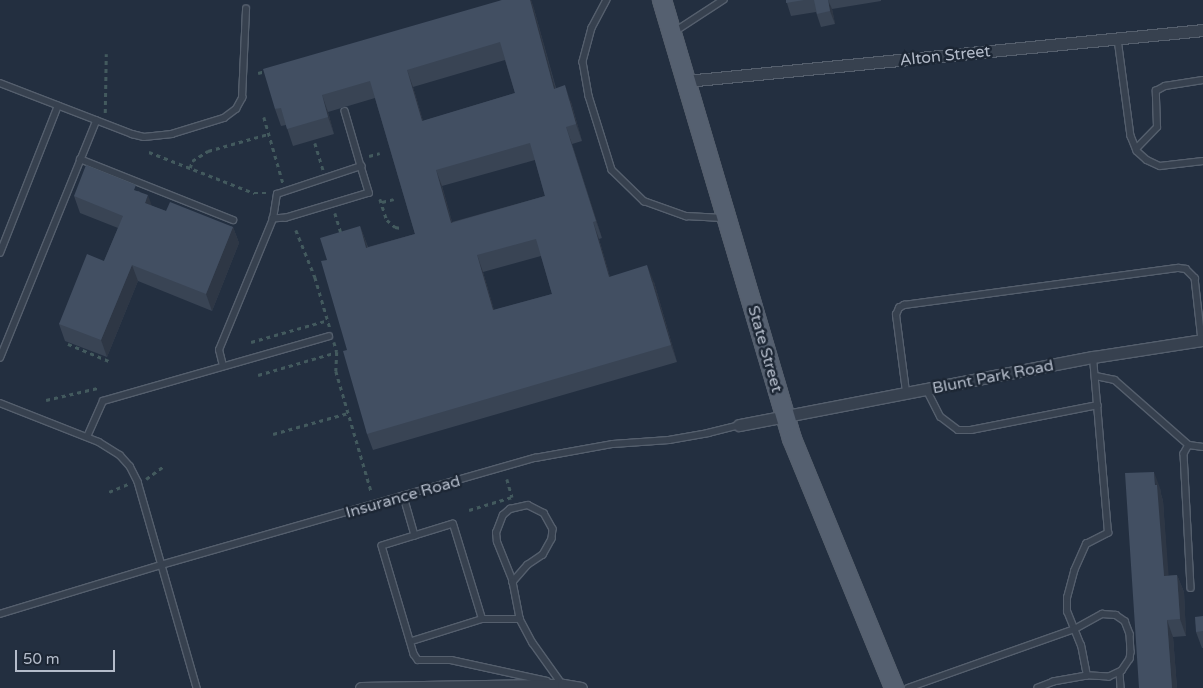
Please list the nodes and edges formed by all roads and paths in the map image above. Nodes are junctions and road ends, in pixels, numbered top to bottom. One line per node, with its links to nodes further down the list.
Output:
1 (607, 0): 35 (lane)
2 (662, 0): 6 (main road, State Street)
3 (723, 0): 6 (lane)
4 (246, 9): 18 (lane)
5 (1203, 30): 7 (street, Alton Street)
6 (672, 33): 12 (main road, State Street)
7 (1118, 39): 12 (street, Alton Street); 21 (lane)
8 (106, 54): 16 (path)
9 (268, 70): 10 (path)
10 (258, 73)
11 (1203, 80): 21 (lane)
12 (686, 81): 35 (main road, State Street)
13 (0, 83): 14 (lane)
14 (58, 106): 18 (lane); 40 (lane)
15 (345, 112): 27 (lane)
16 (105, 113)
17 (264, 117): 19 (path)
18 (96, 121): 25 (lane)
19 (268, 134): 28 (path); 30 (path)
20 (315, 143): 29 (path)
21 (1136, 149): 26 (lane)
22 (150, 152): 28 (path)
23 (380, 153): 24 (path)
24 (369, 156)
25 (80, 159): 36 (lane); 47 (lane)
26 (1203, 161)
27 (361, 166): 34 (lane); 34 (lane)
28 (190, 168): 31 (path)
29 (323, 171)
30 (283, 183)
31 (268, 193)
32 (394, 199): 37 (path)
33 (336, 213): 39 (path)
34 (273, 218): 50 (lane)
35 (726, 218): 60 (main road, State Street)
36 (233, 220)
37 (402, 228)
38 (296, 230): 41 (path)
39 (342, 236)
40 (0, 253)
41 (328, 320): 44 (path); 46 (path)
42 (329, 336): 50 (lane)
43 (1203, 340): 48 (street, Blunt Park Road); 55 (lane)
44 (250, 342)
45 (68, 344): 49 (path)
46 (337, 352): 51 (path); 59 (path)
47 (0, 358)
48 (1093, 358): 52 (lane); 54 (street, Blunt Park Road)
49 (109, 361)
50 (223, 366): 63 (lane)
51 (258, 376)
52 (1096, 376): 58 (lane); 64 (lane)
53 (98, 388): 56 (path)
54 (927, 390): 55 (street, Blunt Park Road); 58 (lane)
55 (906, 392): 60 (street, Blunt Park Road)
56 (46, 400)
57 (0, 403): 63 (lane)
58 (1098, 405): 83 (lane)
59 (349, 412): 62 (path); 70 (path)
60 (784, 415): 61 (street, Insurance Road); 91 (main road, State Street)
61 (739, 425): 72 (lane, Insurance Road)
62 (273, 434)
63 (88, 437): 77 (lane)
64 (1189, 445): 65 (lane); 79 (lane)
65 (1203, 447)
66 (164, 466): 68 (path)
67 (507, 479): 73 (path)
68 (145, 480)
69 (128, 484): 71 (path)
70 (372, 490)
71 (108, 492)
72 (404, 497): 76 (lane); 77 (lane, Insurance Road)
73 (512, 497): 74 (path); 75 (path)
74 (515, 507): 78 (lane); 78 (lane)
75 (469, 510)
76 (415, 535): 81 (lane); 84 (lane)
77 (161, 565): 80 (lane, Insurance Road); 88 (lane)
78 (514, 582): 82 (lane)
79 (1191, 588)
80 (0, 614)
81 (482, 619): 82 (lane); 84 (lane)
82 (520, 619): 87 (lane)
83 (1076, 629): 85 (lane); 86 (lane); 92 (lane)
84 (412, 641): 87 (lane)
85 (1120, 673): 86 (lane); 94 (lane)
86 (1088, 676): 93 (lane)
87 (563, 685): 89 (street); 90 (street)
88 (197, 688)
89 (361, 688)
90 (580, 688)
91 (894, 688)
92 (908, 688)
93 (1038, 688)
94 (1121, 688)

